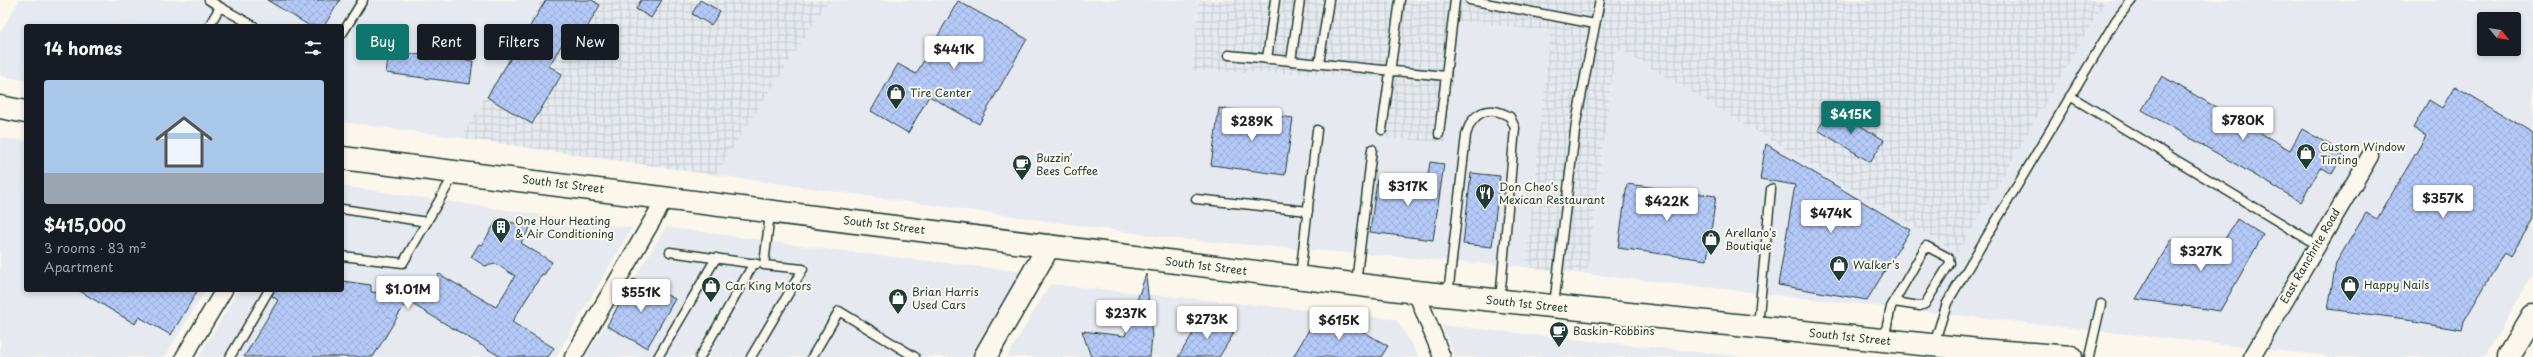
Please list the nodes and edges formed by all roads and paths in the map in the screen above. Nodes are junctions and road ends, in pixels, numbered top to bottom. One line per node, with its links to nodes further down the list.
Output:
1 (209, 0): 11 (lane)
2 (362, 0): 15 (lane)
3 (1275, 0): 17 (lane)
4 (1300, 0): 18 (lane)
5 (1328, 0): 19 (lane)
6 (1400, 0): 20 (lane)
7 (1455, 0): 21 (lane)
8 (1470, 0): 14 (lane)
9 (1600, 0): 14 (lane)
10 (2132, 0): 22 (lane)
11 (220, 7): 12 (lane); 13 (lane)
12 (210, 24)
13 (250, 24)
14 (1595, 24): 55 (lane)
15 (344, 31)
16 (1229, 55): 17 (lane)
17 (1267, 59): 18 (lane)
18 (1292, 61): 19 (lane)
19 (1319, 64): 20 (lane)
20 (1390, 70): 21 (lane); 26 (lane)
21 (1446, 76): 27 (lane)
22 (2070, 96): 39 (lane); 59 (lane)
23 (0, 107): 24 (main road)
24 (24, 112)
25 (1317, 130): 37 (lane)
26 (1382, 130)
27 (1439, 134)
28 (1372, 149): 47 (lane)
29 (2370, 156): 39 (street, East Ranchrite Road)
30 (344, 158): 31 (main road, South 1st Street)
31 (456, 171): 33 (main road, South 1st Street); 38 (lane)
32 (1771, 189): 57 (lane)
33 (666, 197): 36 (main road, South 1st Street); 62 (street)
34 (1196, 199): 37 (lane)
35 (344, 208): 38 (lane)
36 (770, 210): 40 (main road, South 1st Street); 45 (lane)
37 (1308, 211): 46 (lane)
38 (427, 222): 42 (lane)
39 (2317, 245): 72 (street, East Ranchrite Road)
40 (1049, 246): 46 (main road, South 1st Street); 68 (main road)
41 (670, 252): 43 (lane)
42 (344, 256)
43 (716, 258): 44 (lane); 63 (lane)
44 (754, 263): 45 (lane); 64 (lane)
45 (764, 265): 65 (lane)
46 (1300, 278): 47 (main road, South 1st Street)
47 (1356, 285): 50 (main road, South 1st Street)
48 (223, 292): 60 (street)
49 (268, 292): 61 (lane)
50 (1416, 292): 51 (main road, South 1st Street); 69 (street)
51 (1448, 296): 52 (main road, South 1st Street); 52 (lane)
52 (1500, 301): 55 (main road, South 1st Street)
53 (1894, 302): 53 (lane); 58 (lane)
54 (2101, 304): 71 (lane)
55 (1554, 306): 57 (main road, South 1st Street)
56 (2533, 316): 73 (main road)
57 (1758, 327): 58 (main road, South 1st Street)
58 (1884, 340): 59 (main road, South 1st Street)
59 (1927, 347): 70 (main road, South 1st Street)
60 (184, 357)
61 (230, 357)
62 (573, 357)
63 (658, 357)
64 (700, 357)
65 (751, 357)
66 (812, 357): 67 (lane)
67 (915, 357)
68 (985, 357)
69 (1442, 357)
70 (2071, 357)
71 (2089, 357)
72 (2252, 357)
73 (2508, 357)

